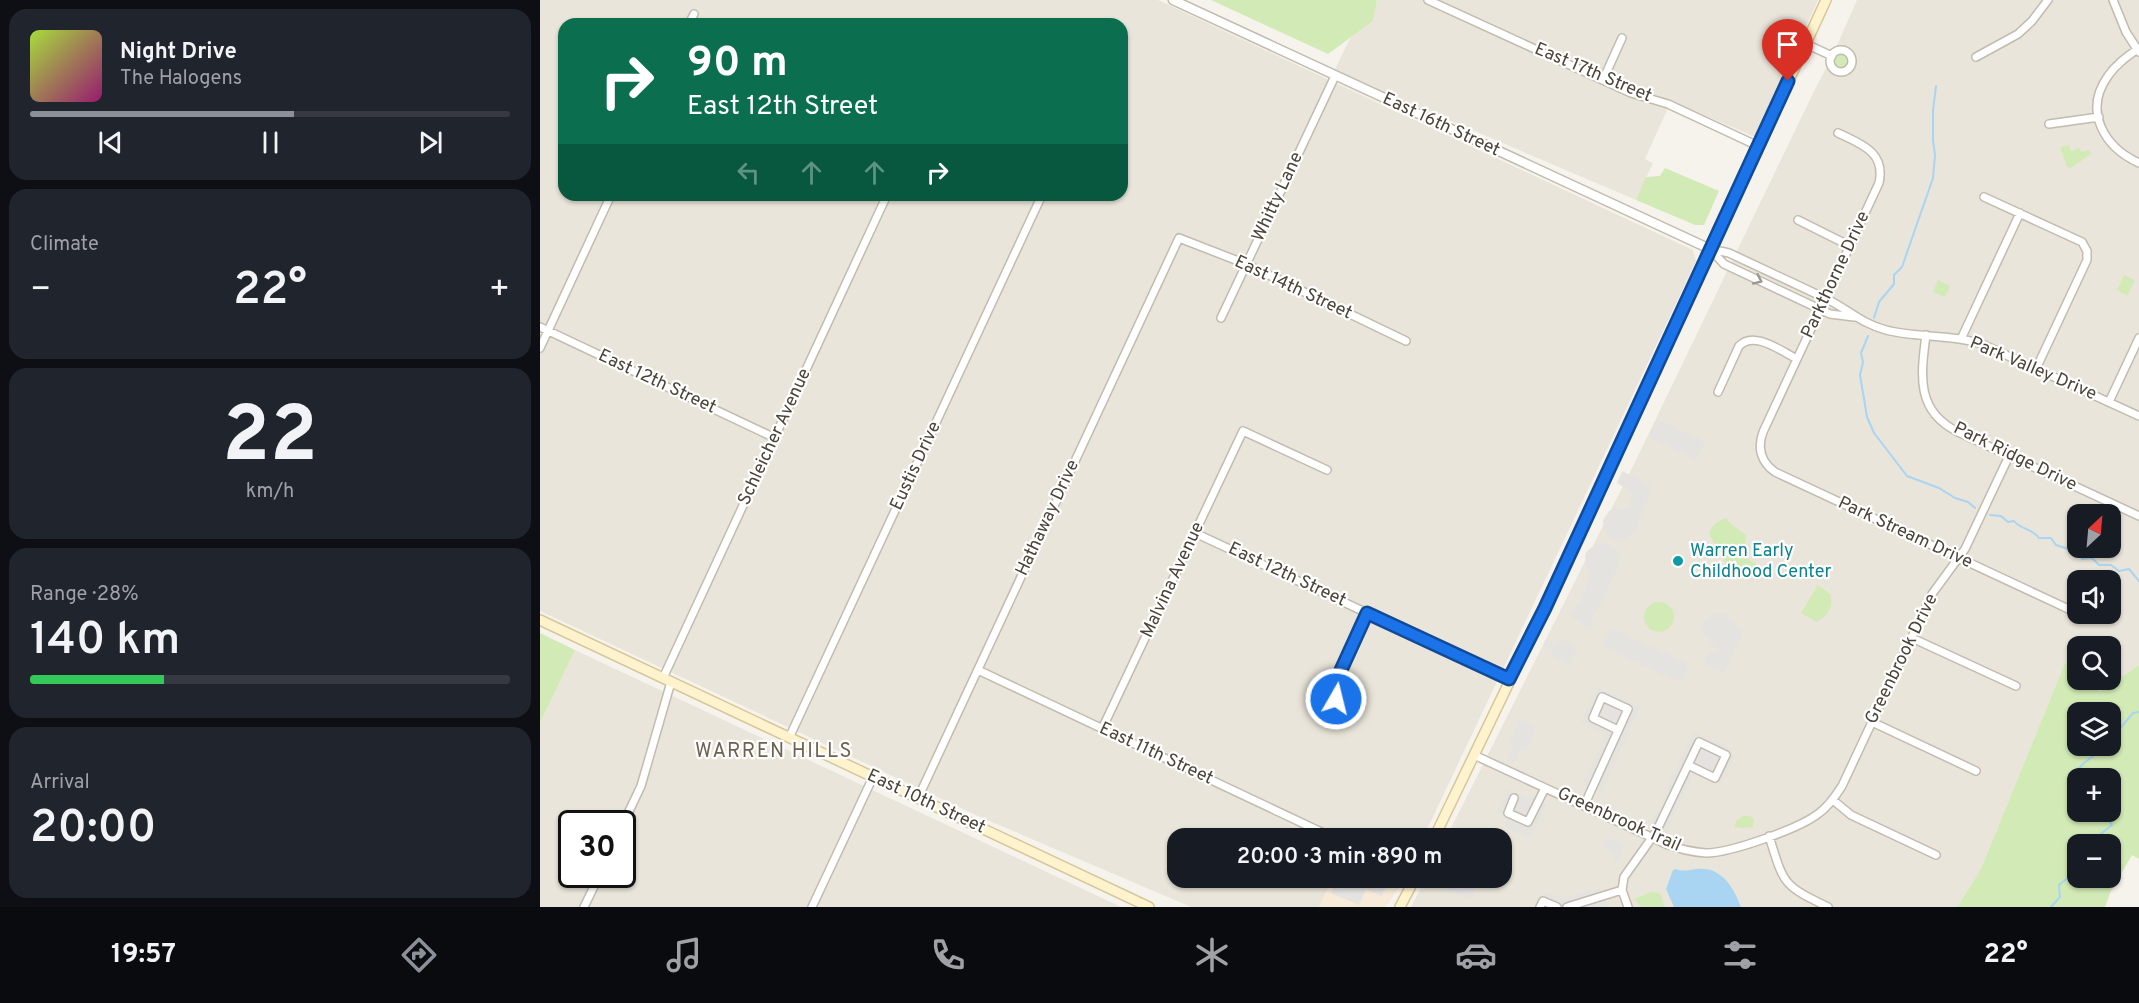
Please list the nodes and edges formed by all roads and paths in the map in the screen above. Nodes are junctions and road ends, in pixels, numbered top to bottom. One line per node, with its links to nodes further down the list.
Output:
1 (1173, 0): 13 (street, East 16th Street)
2 (1428, 0): 14 (street, East 17th Street)
3 (1826, 0): 9 (main road)
4 (2048, 0): 12 (street)
5 (2113, 0): 10 (street)
6 (694, 14): 7 (street)
7 (692, 18)
8 (1622, 39): 14 (street)
9 (1806, 44): 11 (street); 18 (main road)
10 (2138, 50): 15 (street)
11 (1832, 56)
12 (1976, 57)
13 (1335, 76): 28 (street, East 16th Street); 29 (street, Whitty Lane)
14 (1603, 80): 18 (street, East 17th Street)
15 (2098, 117): 16 (street); 19 (street)
16 (2049, 124)
17 (1838, 133): 27 (street, Parkthorne Drive)
18 (1758, 146): 28 (main road)
19 (2139, 163)
20 (1984, 197): 24 (street)
21 (608, 201): 35 (street)
22 (884, 201): 47 (street, Schleicher Avenue)
23 (1039, 201): 65 (street, Eustis Drive)
24 (2020, 213): 38 (street); 42 (street)
25 (1798, 220): 27 (street)
26 (1179, 238): 29 (street, East 14th Street); 57 (street, Hathaway Drive)
27 (1850, 246): 30 (street, Parkthorne Drive)
28 (1710, 249): 30 (street, Park Valley Drive); 31 (street, Park Valley Drive, one-way to 31); 58 (main road)
29 (1246, 264): 33 (street, Whitty Lane); 39 (street, East 14th Street)
30 (1825, 298): 31 (street, Parkthorne Drive); 32 (street, Park Valley Drive)
31 (1820, 309): 32 (street, Park Valley Drive); 41 (street, Parkthorne Drive)
32 (1854, 317): 36 (street, Park Valley Drive)
33 (1221, 318)
34 (540, 327): 35 (street, East 12th Street)
35 (548, 331): 40 (street); 47 (street, East 12th Street)
36 (1926, 335): 38 (street, Park Valley Drive); 48 (street, Park Ridge Drive)
37 (2139, 338): 44 (street)
38 (1961, 339): 42 (street, Park Valley Drive)
39 (1406, 341)
40 (540, 348)
41 (1797, 359): 43 (street); 46 (street, Parkthorne Drive)
42 (2036, 369): 44 (street, Park Valley Drive)
43 (1718, 392)
44 (2109, 402): 45 (street, Park Valley Drive)
45 (2139, 416)
46 (1763, 432): 52 (street, Park Stream Drive)
47 (775, 438): 59 (street, Schleicher Avenue)
48 (2009, 456): 50 (street, Park Ridge Drive); 52 (street, Greenbrook Drive)
49 (1327, 470): 51 (street, Malvina Avenue)
50 (2139, 516)
51 (1195, 532): 54 (street, East 12th Street); 63 (street, Malvina Avenue)
52 (1960, 558): 53 (street, Park Stream Drive); 56 (street, Greenbrook Drive)
53 (2067, 608)
54 (1367, 613): 58 (street, East 12th Street); 60 (street)
55 (540, 620): 59 (main road, East 10th Street)
56 (1912, 638): 61 (street); 62 (street, Greenbrook Drive)
57 (978, 670): 63 (street, East 11th Street); 71 (street, Hathaway Drive)
58 (1509, 679): 66 (main road)
59 (667, 680): 65 (main road, East 10th Street); 75 (street, Schleicher Avenue)
60 (1336, 681)
61 (2016, 686)
62 (1872, 722): 68 (street); 73 (street, Greenbrook Drive)
63 (1102, 729): 76 (street, East 11th Street)
64 (1618, 730): 64 (street); 74 (street)
65 (789, 738): 69 (main road, East 10th Street)
66 (1474, 755): 70 (street, Greenbrook Trail); 77 (main road)
67 (1688, 765): 67 (street); 79 (street)
68 (1976, 771)
69 (873, 777): 71 (main road, East 10th Street); 85 (street)
70 (1545, 788): 72 (street); 74 (street, Greenbrook Trail)
71 (918, 798): 86 (main road, East 10th Street)
72 (1515, 798)
73 (1833, 800): 78 (street, Greenbrook Drive); 80 (street)
74 (1584, 806): 79 (street, Greenbrook Trail)
75 (630, 810)
76 (1313, 828)
77 (1439, 828)
78 (1769, 836): 79 (street, Greenbrook Trail); 92 (street)
79 (1652, 837): 83 (street)
80 (1936, 855)
81 (593, 888): 84 (street)
82 (1410, 888): 87 (main road)
83 (1622, 890): 90 (street); 91 (street)
84 (584, 907)
85 (812, 907)
86 (1149, 907)
87 (1400, 907)
88 (1540, 907): 89 (street)
89 (1557, 907)
90 (1567, 907)
91 (1628, 907)
92 (1828, 907)

